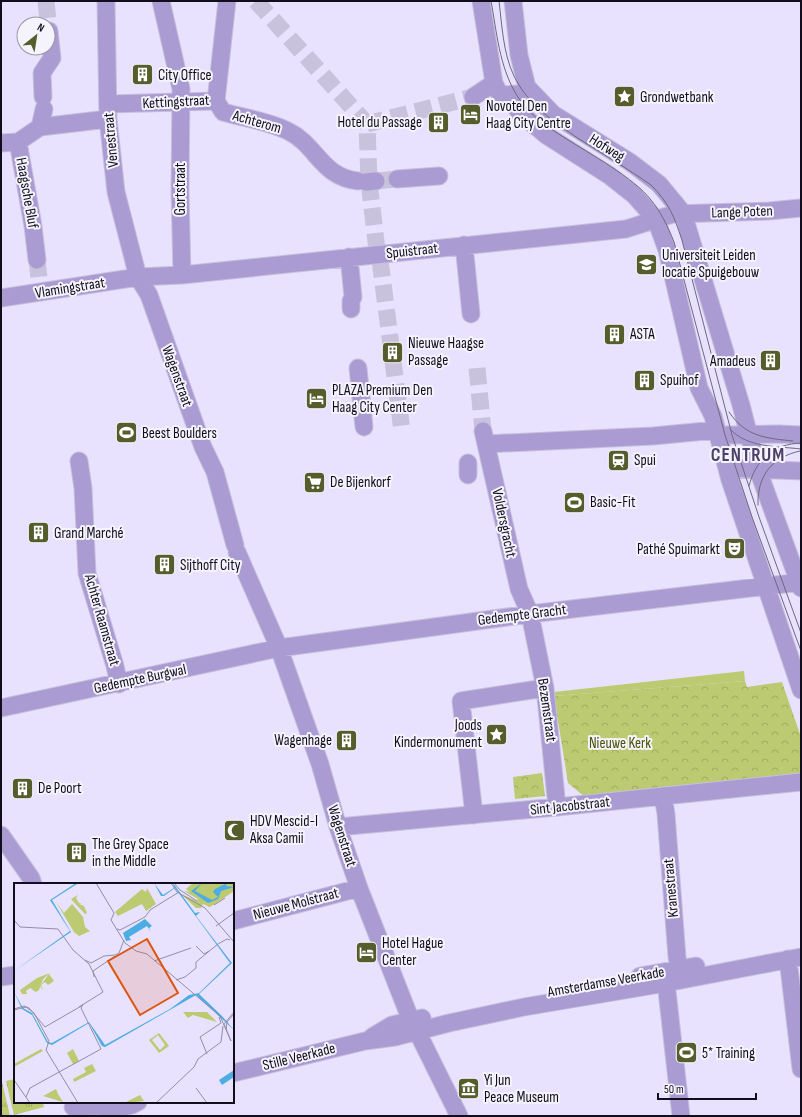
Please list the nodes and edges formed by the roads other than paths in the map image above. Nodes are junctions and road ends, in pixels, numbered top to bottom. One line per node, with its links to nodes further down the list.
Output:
1 (106, 1): 13 (street, Venestraat)
2 (161, 1): 12 (street)
3 (227, 1): 11 (street, Kettingstraat)
4 (481, 1): 7 (street)
5 (513, 1): 8 (street, Hofweg)
6 (52, 56): 14 (street)
7 (494, 84): 9 (street, Hofweg); 10 (street)
8 (527, 87): 9 (street); 21 (street, Hofweg)
9 (507, 95): 22 (street, Hofweg)
10 (473, 97)
11 (216, 101): 12 (street, Kettingstraat); 19 (street, Achterom)
12 (181, 103): 13 (street, Kettingstraat); 26 (street, Gortstraat)
13 (108, 112): 14 (street, Kettingstraat); 27 (street, Venestraat)
14 (40, 126): 15 (street)
15 (18, 142): 16 (street, Haagsche Bluf); 25 (street, Haagsche Bluf)
16 (1, 143)
17 (439, 176): 18 (street)
18 (396, 179)
19 (367, 181)
20 (801, 208): 21 (street, Lange Poten)
21 (683, 213): 22 (street, Spuistraat); 34 (street)
22 (656, 220): 23 (street, Spuistraat); 33 (street)
23 (464, 245): 24 (street, Spuistraat); 30 (street)
24 (349, 257): 26 (street, Spuistraat); 29 (street)
25 (37, 260)
26 (182, 274): 27 (street, Spuistraat)
27 (130, 278): 28 (street, Vlamingstraat); 43 (street, Wagenstraat)
28 (1, 298)
29 (351, 309)
30 (471, 314)
31 (358, 368): 32 (street)
32 (364, 427)
33 (717, 433): 34 (street); 37 (street); 42 (street, Voldersgracht)
34 (748, 434): 35 (street); 38 (street)
35 (801, 435)
36 (79, 460): 44 (street, Achter Raamstraat)
37 (727, 468): 38 (street); 41 (street)
38 (758, 470): 39 (street); 40 (street)
39 (801, 471)
40 (800, 584): 41 (street)
41 (765, 586): 42 (street, Gedempte Gracht); 46 (street)
42 (530, 614): 43 (street, Gedempte Gracht); 45 (street, Bezemstraat)
43 (279, 648): 44 (street, Gedempte Burgwal); 52 (street, Wagenstraat)
44 (119, 684): 47 (street, Gedempte Burgwal)
45 (545, 688): 50 (street, Bezemstraat); 51 (street)
46 (801, 690)
47 (1, 708)
48 (801, 782): 49 (street, Sint Jacobstraat)
49 (663, 796): 50 (street, Sint Jacobstraat); 60 (street, Kranestraat)
50 (557, 807): 51 (street, Sint Jacobstraat)
51 (474, 815): 52 (street, Sint Jacobstraat)
52 (338, 827): 55 (street, Wagenstraat)
53 (1, 834): 54 (street)
54 (33, 883)
55 (359, 888): 56 (street, Nieuwe Molstraat); 62 (street, Wagenstraat)
56 (234, 921)
57 (801, 946): 60 (street, Amsterdamse Veerkade)
58 (795, 958): 60 (street, Amsterdamse Veerkade); 63 (street)
59 (14, 975): 61 (street)
60 (673, 976): 62 (street, Amsterdamse Veerkade); 69 (street, Kranestraat)
61 (1, 977)
62 (414, 1026): 64 (street, Stille Veerkade); 68 (street, Wagenstraat)
63 (801, 1069)
64 (234, 1073)
65 (136, 1103): 66 (street)
66 (99, 1106): 67 (street)
67 (73, 1108)
68 (460, 1116)
69 (681, 1116)

